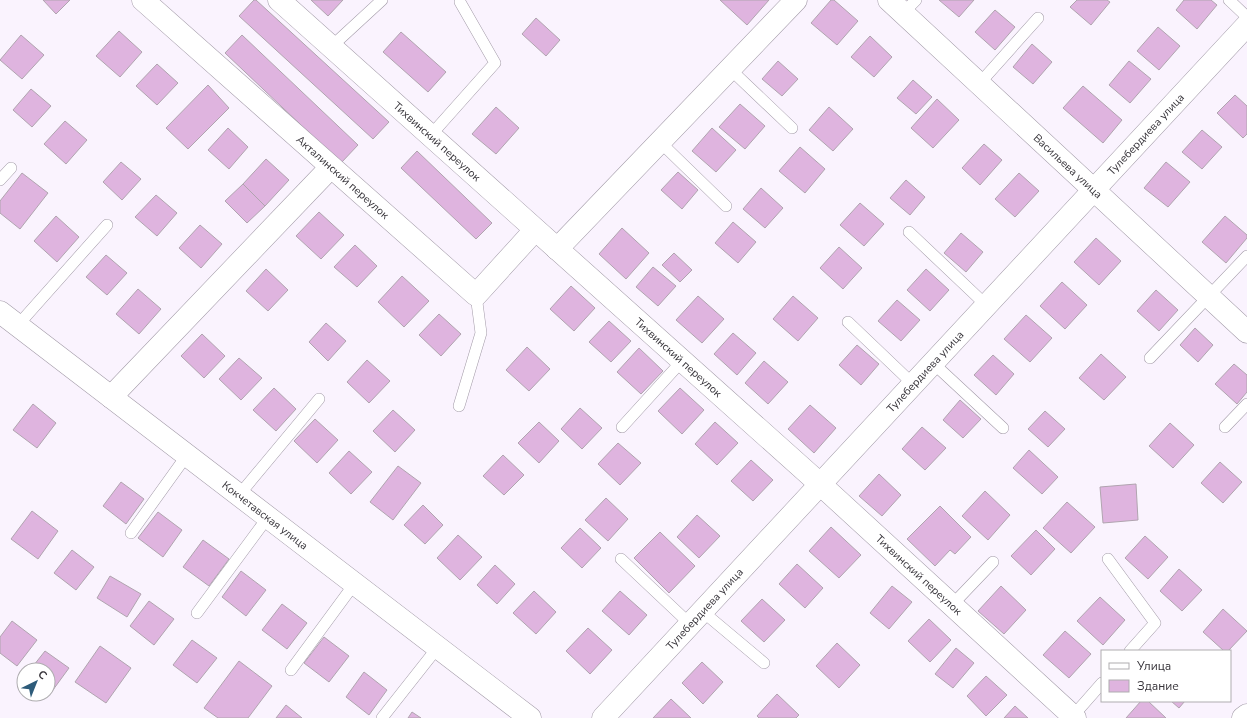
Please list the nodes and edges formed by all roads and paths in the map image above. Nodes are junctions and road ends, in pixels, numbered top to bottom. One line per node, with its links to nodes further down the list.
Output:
1 (143, 0): 17 (street, Акталинский переулок)
2 (279, 0): 11 (street, Тихвинский переулок)
3 (382, 0): 11 (lane)
4 (796, 0): 12 (street)
5 (1229, 0): 8 (lane)
6 (459, 1): 15 (lane)
7 (903, 4): 13 (street, Васильева улица)
8 (1247, 17)
9 (1038, 18): 13 (lane)
10 (1247, 24): 20 (street, Тулебердиева улица)
11 (331, 47): 15 (street, Тихвинский переулок)
12 (730, 69): 14 (lane); 16 (street)
13 (979, 84): 20 (street, Васильева улица)
14 (792, 128)
15 (430, 136): 23 (street, Тихвинский переулок)
16 (660, 142): 21 (lane); 25 (street)
17 (331, 167): 27 (street, Акталинский переулок); 37 (street)
18 (11, 168): 19 (lane)
19 (0, 180)
20 (1094, 190): 28 (street, Васильева улица); 29 (street, Тулебердиева улица)
21 (726, 206)
22 (107, 225): 30 (lane)
23 (535, 230): 25 (street, Тихвинский переулок); 27 (street)
24 (909, 232): 29 (lane)
25 (557, 249): 34 (street, Тихвинский переулок)
26 (1247, 256): 28 (lane)
27 (476, 295): 40 (lane)
28 (1209, 297): 32 (street, Васильева улица); 33 (lane)
29 (986, 305): 35 (street, Тулебердиева улица)
30 (5, 319): 37 (street, Кокчетавская улица)
31 (848, 322): 36 (lane)
32 (1247, 332)
33 (1150, 358)
34 (682, 361): 41 (lane); 45 (street, Тихвинский переулок)
35 (933, 362): 36 (street, Тулебердиева улица); 43 (lane)
36 (913, 384): 45 (street, Тулебердиева улица)
37 (111, 397): 44 (street, Кокчетавская улица)
38 (319, 399): 46 (lane)
39 (1247, 404): 42 (lane)
40 (459, 406)
41 (622, 427)
42 (1225, 427)
43 (1003, 428)
44 (187, 455): 46 (street, Кокчетавская улица); 48 (lane)
45 (820, 484): 53 (street, Тихвинский переулок); 55 (street, Тулебердиева улица)
46 (239, 495): 47 (street, Кокчетавская улица)
47 (268, 517): 52 (street, Кокчетавская улица); 54 (lane)
48 (131, 533)
49 (621, 559): 55 (lane)
50 (1108, 559): 57 (lane)
51 (992, 562): 53 (lane)
52 (354, 583): 56 (street, Кокчетавская улица); 59 (lane)
53 (952, 606): 62 (street, Тихвинский переулок)
54 (197, 613)
55 (696, 617): 58 (lane); 65 (street, Тулебердиева улица)
56 (438, 647): 63 (lane); 64 (street, Кокчетавская улица)
57 (1131, 650)
58 (764, 663)
59 (291, 670)
60 (1101, 684): 62 (lane)
61 (1247, 716): 66 (street)
62 (1074, 717)
63 (382, 718)
64 (530, 718)
65 (603, 718)
66 (1243, 718)

